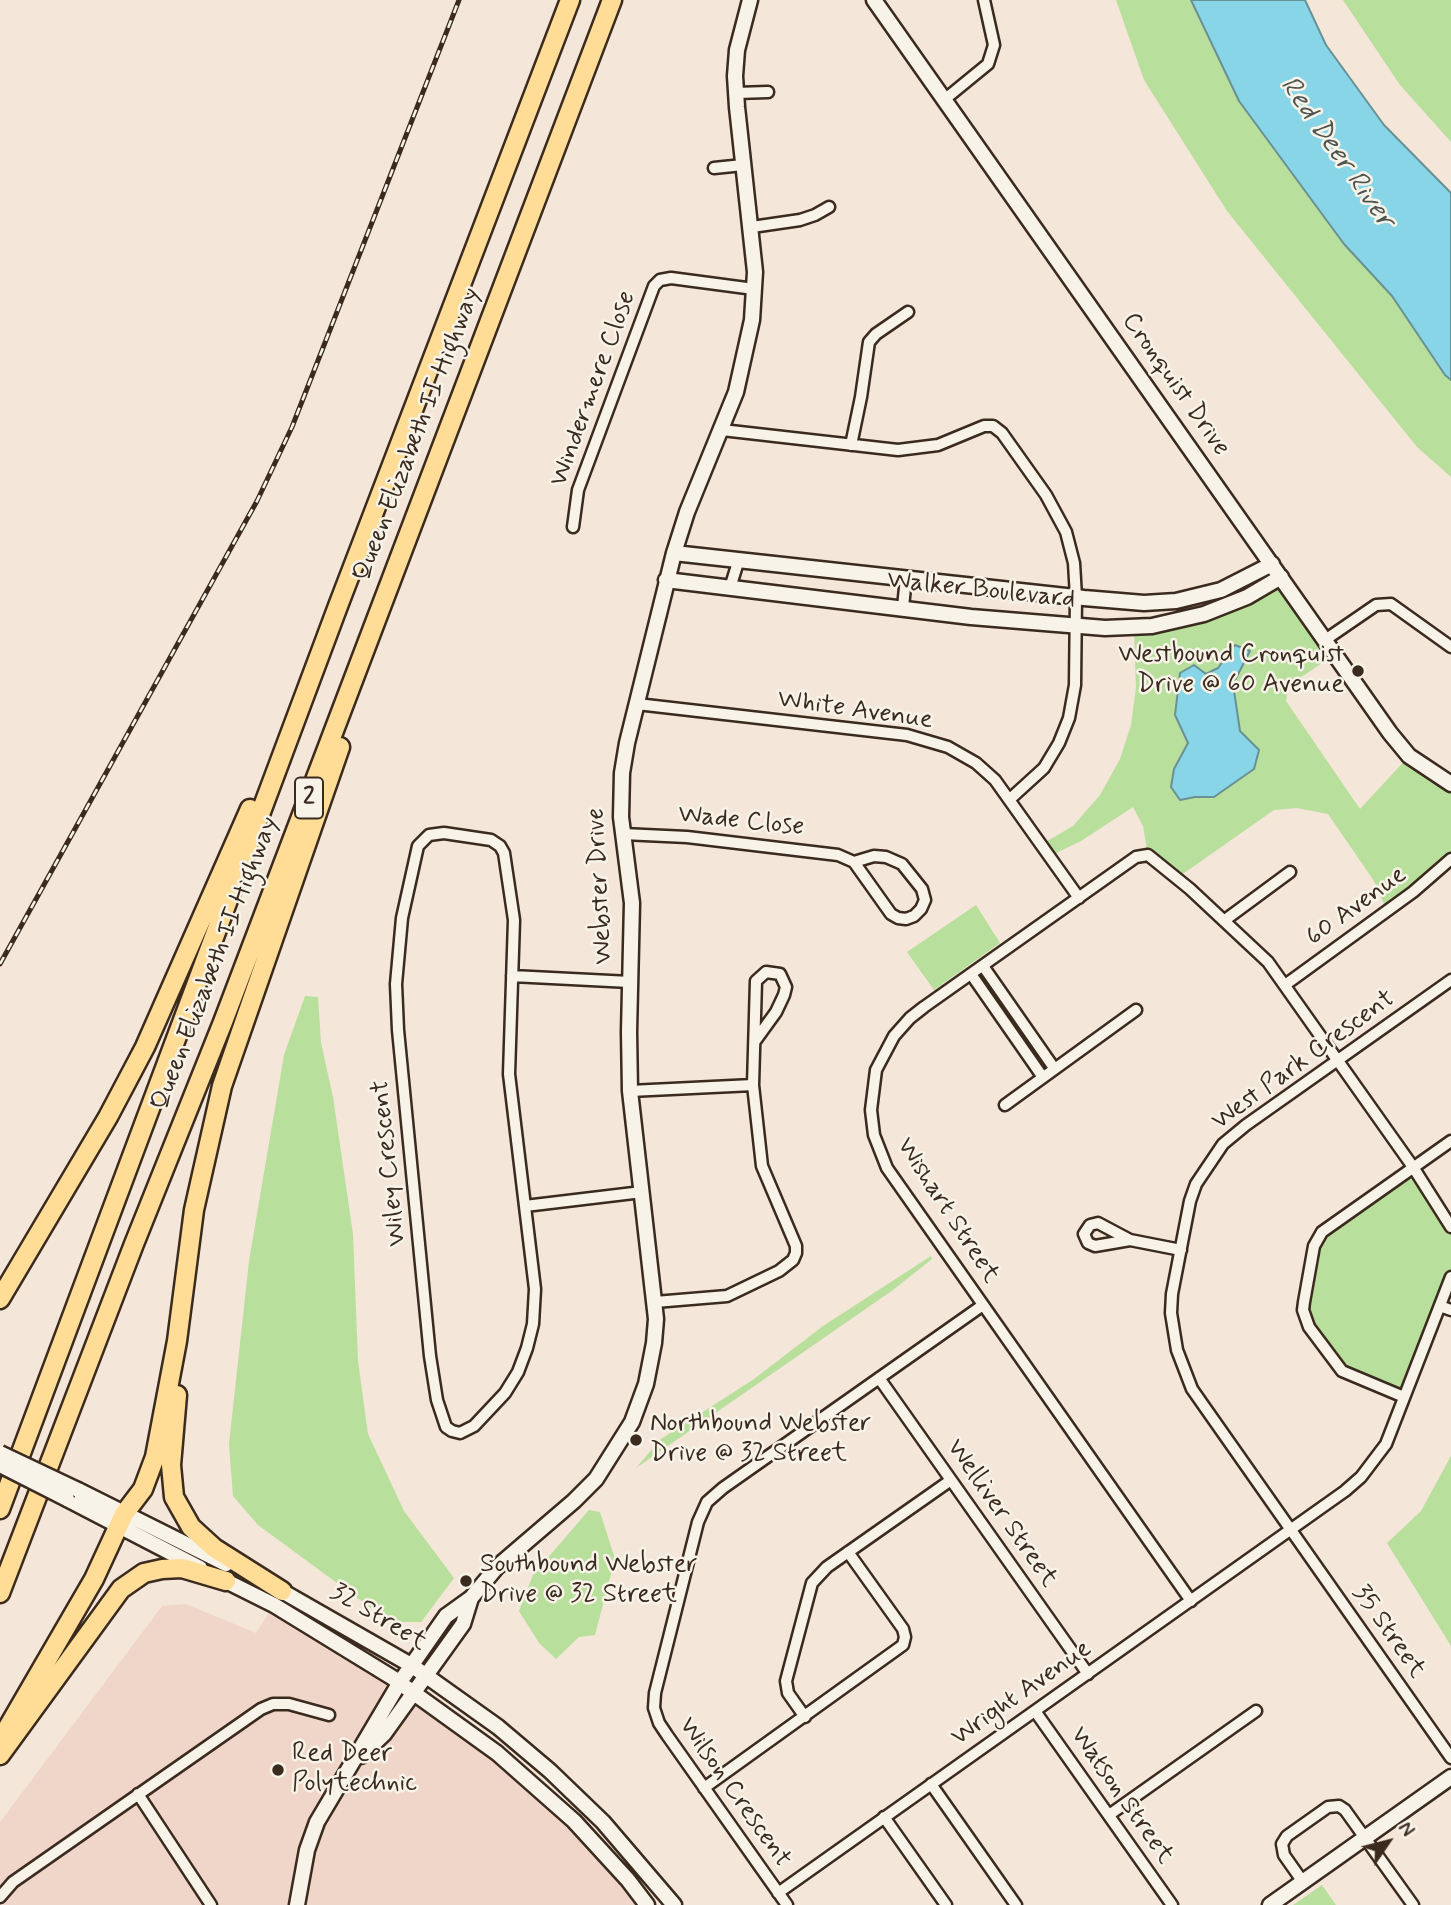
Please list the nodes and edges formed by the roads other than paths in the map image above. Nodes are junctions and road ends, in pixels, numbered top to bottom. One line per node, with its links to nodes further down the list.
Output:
1 (570, 0): 27 (highway, Queen Elizabeth II Highway / 2)
2 (612, 0): 18 (highway, Queen Elizabeth II Highway / 2)
3 (750, 0): 7 (street, Webster Drive)
4 (874, 0): 8 (street, Cronquist Drive)
5 (985, 0): 8 (street)
6 (768, 92): 7 (street)
7 (736, 93): 9 (street, Webster Drive)
8 (944, 100): 21 (street, Cronquist Drive)
9 (743, 165): 10 (street); 12 (street, Webster Drive)
10 (714, 168)
11 (829, 207): 12 (street)
12 (752, 227): 13 (street, Webster Drive)
13 (754, 289): 15 (street, Webster Drive); 17 (street, Windermere Close)
14 (908, 312): 16 (street)
15 (722, 430): 16 (street); 19 (street, Webster Drive)
16 (851, 445): 26 (street)
17 (573, 527)
18 (406, 542): 69 (highway); 82 (highway, Queen Elizabeth II Highway / 2)
19 (674, 553): 20 (street, Walker Boulevard); 24 (street, Webster Drive)
20 (739, 559): 23 (street, Walker Boulevard); 25 (street)
21 (1272, 564): 22 (street, Cronquist Drive); 26 (street, Walker Boulevard)
22 (1281, 577): 29 (street, Walker Boulevard); 30 (street, Cronquist Drive)
23 (906, 578): 26 (street, Walker Boulevard); 28 (street)
24 (666, 580): 25 (street, Walker Boulevard); 32 (street, Webster Drive)
25 (730, 588): 28 (street, Walker Boulevard)
26 (1076, 597): 29 (street)
27 (338, 606): 56 (highway); 76 (highway, Queen Elizabeth II Highway / 2)
28 (903, 607): 29 (street, Walker Boulevard)
29 (1076, 626): 34 (street)
30 (1325, 640): 31 (street); 33 (street, Cronquist Drive)
31 (1451, 647)
32 (637, 705): 34 (street, White Avenue); 35 (street, Webster Drive)
33 (1451, 784)
34 (1010, 799): 39 (street, White Avenue)
35 (622, 834): 37 (street, Wade Close); 45 (street, Webster Drive)
36 (1451, 859): 46 (street, 60 Avenue)
37 (854, 862): 37 (street, Wade Close)
38 (1290, 872): 40 (street)
39 (1079, 898): 40 (street, Wishart Street); 41 (street, Wishart Street)
40 (1225, 920): 46 (street, Wishart Street)
41 (983, 966): 42 (street, Wishart Street); 50 (street)
42 (971, 974): 51 (street); 67 (street, Wishart Street)
43 (512, 976): 45 (street); 59 (street, Wiley Crescent); 59 (street, Wiley Crescent)
44 (1451, 980): 49 (street, West Park Crescent)
45 (630, 982): 53 (street, Webster Drive)
46 (1285, 985): 49 (street, Wishart Street)
47 (1136, 1010): 50 (street)
48 (755, 1041): 48 (street); 52 (street)
49 (1338, 1060): 57 (street, Wishart Street); 62 (street, West Park Crescent)
50 (1054, 1068): 51 (street)
51 (1042, 1076): 54 (street)
52 (753, 1085): 53 (street); 66 (street)
53 (630, 1091): 58 (street, Webster Drive)
54 (1005, 1105)
55 (1451, 1141): 57 (street)
56 (87, 1151): 63 (highway); 65 (highway)
57 (1413, 1167): 60 (street, Wishart Street); 71 (street)
58 (642, 1192): 59 (street); 66 (street, Webster Drive)
59 (525, 1206)
60 (1451, 1227)
61 (1130, 1240): 62 (street)
62 (1181, 1250): 78 (street, West Park Crescent)
63 (0, 1276)
64 (1451, 1277): 68 (street, Wright Avenue)
65 (0, 1299)
66 (655, 1302): 83 (street, Webster Drive)
67 (984, 1305): 70 (street, Wilson Crescent); 84 (street, Wishart Street)
68 (1446, 1308): 71 (street, Wright Avenue)
69 (180, 1316): 77 (highway); 81 (highway)
70 (879, 1378): 74 (street, Welliver Street); 100 (street, Wilson Crescent)
71 (1404, 1397): 78 (street, Wright Avenue)
72 (0, 1453): 75 (street, 32 Street, bridge)
73 (0, 1465): 75 (street, 32 Street, bridge)
74 (951, 1480): 79 (street); 86 (street, Welliver Street)
75 (72, 1495): 77 (street, 32 Street)
76 (0, 1509)
77 (122, 1520): 80 (street, 32 Street); 81 (street, 32 Street); 94 (highway)
78 (1291, 1530): 84 (street, Wright Avenue); 96 (street, 35 Street)
79 (848, 1552): 93 (street); 93 (street)
80 (226, 1581): 88 (street, 32 Street); 95 (highway)
81 (282, 1591): 85 (street, 32 Street)
82 (0, 1593)
83 (471, 1598): 85 (street, Webster Drive); 87 (street, Webster Drive)
84 (1191, 1601): 86 (street, Wright Avenue)
85 (411, 1665): 87 (street, 32 Street); 88 (street, Webster Drive)
86 (1088, 1674): 91 (street, Wright Avenue)
87 (425, 1675): 89 (street, Webster Drive); 111 (street, 32 Street)
88 (400, 1682): 89 (street, 32 Street); 97 (street, Webster Drive)
89 (413, 1691): 97 (street, Webster Drive); 110 (street, 32 Street)
90 (1256, 1710): 102 (street)
91 (1035, 1711): 99 (street, Wright Avenue); 102 (street, Watson Street)
92 (329, 1715): 101 (street)
93 (805, 1717): 100 (street)
94 (0, 1741)
95 (0, 1755)
96 (1451, 1758)
97 (352, 1765): 109 (street)
98 (1451, 1777): 104 (street)
99 (931, 1784): 103 (street, Wright Avenue); 114 (street)
100 (704, 1788): 106 (street, Wilson Crescent)
101 (138, 1794): 107 (street); 108 (street)
102 (1109, 1815): 115 (street, Watson Street)
103 (884, 1817): 106 (street, Wright Avenue); 113 (street)
104 (1365, 1838): 105 (street); 105 (street); 117 (street)
105 (1303, 1882): 116 (street)
106 (778, 1893): 112 (street, Wilson Crescent)
107 (0, 1897)
108 (211, 1905)
109 (296, 1905)
110 (647, 1905)
111 (674, 1905)
112 (787, 1905)
113 (946, 1905)
114 (1016, 1905)
115 (1172, 1905)
116 (1270, 1905)
117 (1413, 1905)

